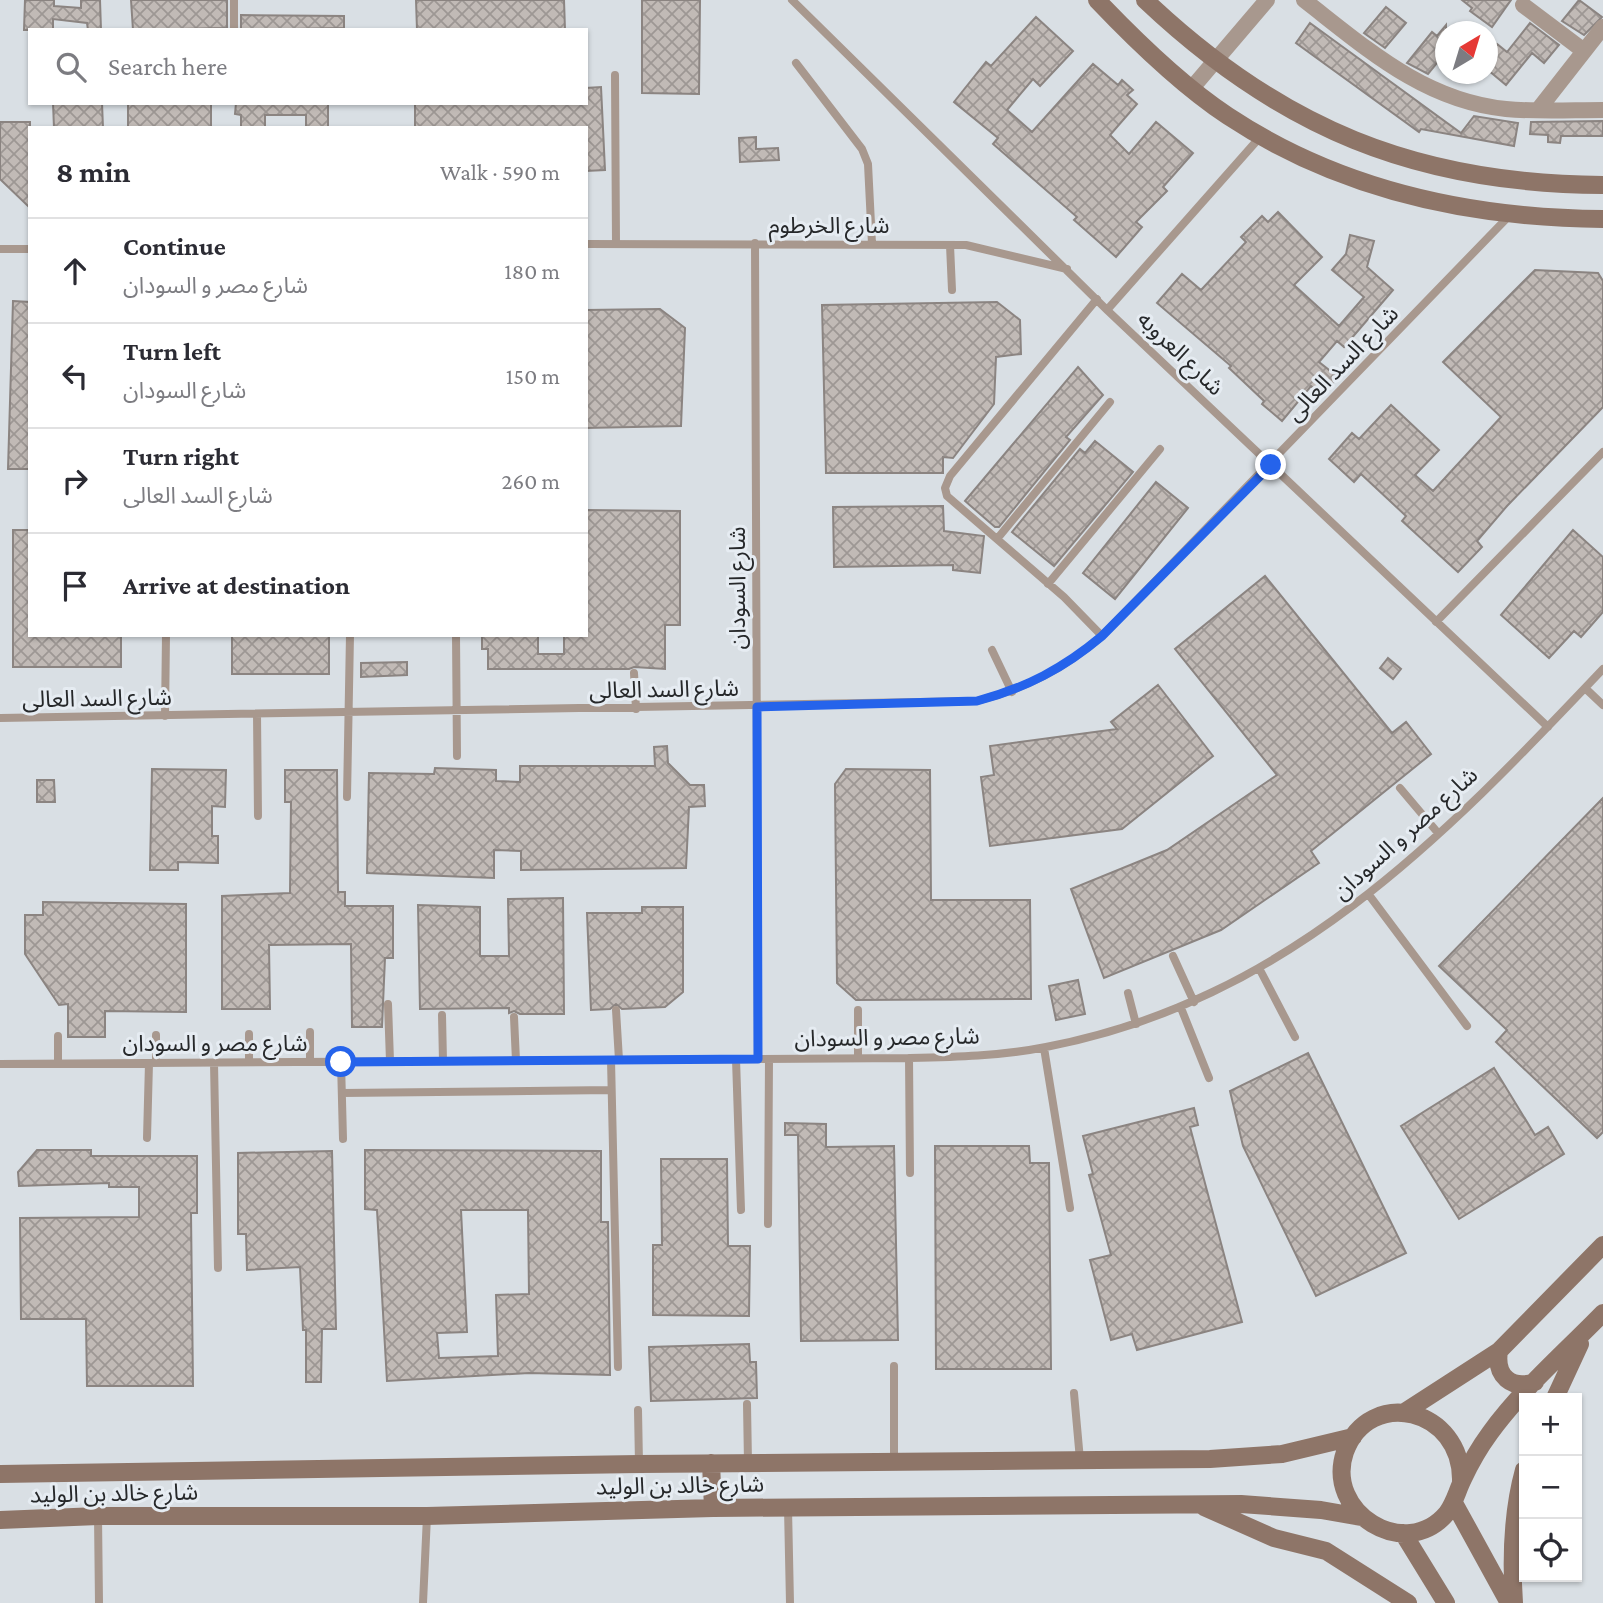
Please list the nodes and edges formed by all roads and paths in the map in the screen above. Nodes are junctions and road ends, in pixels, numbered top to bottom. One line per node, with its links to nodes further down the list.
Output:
1 (234, 0): 9 (lane)
2 (792, 0): 28 (lane, شارع العروبه)
3 (1097, 0): 14 (main road)
4 (1145, 0): 11 (main road)
5 (1267, 0): 11 (street)
6 (1304, 0): 15 (street)
7 (1523, 5): 10 (street)
8 (1603, 27): 10 (street)
9 (234, 28)
10 (1584, 51): 15 (street)
11 (1215, 62): 14 (street); 18 (main road)
12 (796, 63): 24 (lane)
13 (615, 75): 23 (lane)
14 (1192, 88): 17 (main road)
15 (1538, 110): 16 (street)
16 (1603, 110)
17 (1261, 136): 19 (main road); 31 (lane)
18 (1603, 185)
19 (1510, 215): 20 (main road); 35 (lane, شارع السد العالى)
20 (1601, 223)
21 (755, 243): 23 (lane, شارع الخرطوم); 24 (lane, شارع الخرطوم); 49 (lane, شارع السودان)
22 (588, 244): 23 (lane, شارع الخرطوم)
23 (616, 244)
24 (872, 244): 25 (lane, شارع الخرطوم)
25 (950, 244): 28 (lane, شارع الخرطوم); 29 (lane)
26 (0, 249): 27 (lane)
27 (28, 249)
28 (1069, 269): 30 (lane, شارع العروبه)
29 (952, 290)
30 (1097, 299): 31 (lane, شارع العروبه); 36 (lane)
31 (1107, 310): 35 (lane, شارع العروبه)
32 (1110, 402): 36 (lane)
33 (1160, 449): 37 (lane)
34 (1603, 452): 38 (lane)
35 (1271, 465): 38 (lane, شارع العروبه); 39 (lane, شارع السد العالى)
36 (997, 539): 37 (lane)
37 (1048, 584): 39 (lane)
38 (1436, 622): 56 (lane, شارع العروبه)
39 (1102, 636): 47 (lane, شارع السد العالى)
40 (166, 637): 54 (lane)
41 (350, 637): 52 (lane)
42 (456, 637): 51 (lane)
43 (992, 650): 47 (lane)
44 (1603, 669): 46 (lane, شارع مصر و السودان)
45 (634, 673): 50 (lane)
46 (1585, 688): 48 (lane); 56 (lane, شارع مصر و السودان)
47 (1012, 692): 49 (lane, شارع السد العالى)
48 (1603, 705)
49 (757, 707): 50 (lane, شارع السد العالى); 84 (lane, شارع السودان)
50 (636, 709): 51 (lane, شارع السد العالى)
51 (456, 711): 52 (lane, شارع السد العالى); 57 (lane)
52 (351, 713): 53 (lane, شارع السد العالى); 59 (lane)
53 (257, 714): 54 (lane, شارع السد العالى); 60 (lane)
54 (165, 716): 55 (lane, شارع السد العالى)
55 (0, 718)
56 (1548, 727): 61 (lane, شارع مصر و السودان)
57 (457, 755)
58 (1400, 788): 61 (lane)
59 (347, 797)
60 (258, 817)
61 (1438, 833): 62 (lane, شارع مصر و السودان)
62 (1369, 895): 64 (lane, شارع مصر و السودان); 74 (lane)
63 (1172, 957): 66 (lane)
64 (1260, 970): 66 (lane, شارع مصر و السودان); 79 (lane)
65 (1128, 993): 73 (lane)
66 (1194, 1002): 68 (lane, شارع مصر و السودان)
67 (388, 1004): 87 (lane)
68 (1181, 1008): 73 (lane, شارع مصر و السودان); 97 (lane)
69 (616, 1010): 86 (lane)
70 (858, 1010): 81 (lane)
71 (442, 1016): 88 (lane)
72 (514, 1017): 89 (lane)
73 (1136, 1024): 80 (lane, شارع مصر و السودان)
74 (1467, 1026)
75 (310, 1032): 91 (lane)
76 (249, 1034): 90 (lane)
77 (156, 1035): 94 (lane)
78 (58, 1036): 93 (lane)
79 (1295, 1037)
80 (1044, 1048): 82 (lane, شارع مصر و السودان); 103 (lane)
81 (858, 1058): 82 (lane, شارع مصر و السودان); 85 (lane, شارع مصر و السودان)
82 (909, 1058): 102 (lane)
83 (736, 1059): 84 (lane, شارع مصر و السودان); 86 (lane, شارع مصر و السودان); 104 (lane)
84 (758, 1059): 85 (lane, شارع مصر و السودان)
85 (769, 1059): 105 (lane)
86 (615, 1060): 89 (lane, شارع مصر و السودان); 98 (lane)
87 (390, 1061): 88 (lane, شارع مصر و السودان); 92 (lane, شارع مصر و السودان)
88 (443, 1061): 89 (lane, شارع مصر و السودان)
89 (516, 1061)
90 (249, 1062): 91 (lane, شارع مصر و السودان); 95 (lane, شارع مصر و السودان)
91 (310, 1062): 92 (lane, شارع مصر و السودان)
92 (341, 1062): 99 (lane)
93 (58, 1063): 94 (lane, شارع مصر و السودان); 96 (lane, شارع مصر و السودان)
94 (153, 1063): 95 (lane, شارع مصر و السودان); 100 (lane)
95 (214, 1063): 107 (lane)
96 (0, 1064)
97 (1209, 1078)
98 (611, 1090): 99 (lane); 112 (lane)
99 (342, 1093): 101 (lane)
100 (147, 1138)
101 (343, 1139)
102 (910, 1173)
103 (1070, 1208)
104 (741, 1210)
105 (768, 1224)
106 (1603, 1245): 110 (main road)
107 (218, 1268)
108 (1603, 1313): 109 (main road)
109 (1586, 1330): 113 (main road); 115 (main road)
110 (1499, 1351): 113 (main road); 118 (main road)
111 (894, 1366): 121 (lane)
112 (618, 1367)
113 (1535, 1382): 126 (main road)
114 (1074, 1393): 120 (lane)
115 (1557, 1393)
116 (747, 1404): 123 (lane)
117 (638, 1410): 124 (lane)
118 (1403, 1413): 119 (main road); 126 (main road)
119 (1353, 1437): 120 (main road, شارع خالد بن الوليد); 134 (main road)
120 (1080, 1460): 121 (main road, شارع خالد بن الوليد)
121 (894, 1462): 123 (main road, شارع خالد بن الوليد)
122 (711, 1463): 123 (main road, شارع خالد بن الوليد); 124 (main road, شارع خالد بن الوليد); 131 (main road)
123 (748, 1463)
124 (639, 1464): 125 (main road, شارع خالد بن الوليد)
125 (0, 1474)
126 (1461, 1482): 128 (main road)
127 (1519, 1497): 142 (main road)
128 (1454, 1503): 136 (main road); 142 (main road)
129 (1201, 1505): 130 (main road, شارع خالد بن الوليد); 134 (main road, شارع خالد بن الوليد); 140 (main road)
130 (788, 1507): 131 (main road, شارع خالد بن الوليد); 139 (lane)
131 (713, 1508): 133 (main road, شارع خالد بن الوليد)
132 (98, 1516): 133 (main road, شارع خالد بن الوليد); 135 (main road, شارع خالد بن الوليد); 137 (lane)
133 (427, 1516): 138 (lane)
134 (1361, 1517): 136 (main road)
135 (0, 1520)
136 (1403, 1533): 141 (main road)
137 (99, 1603)
138 (423, 1603)
139 (790, 1603)
140 (1408, 1603)
141 (1446, 1603)
142 (1511, 1603)

